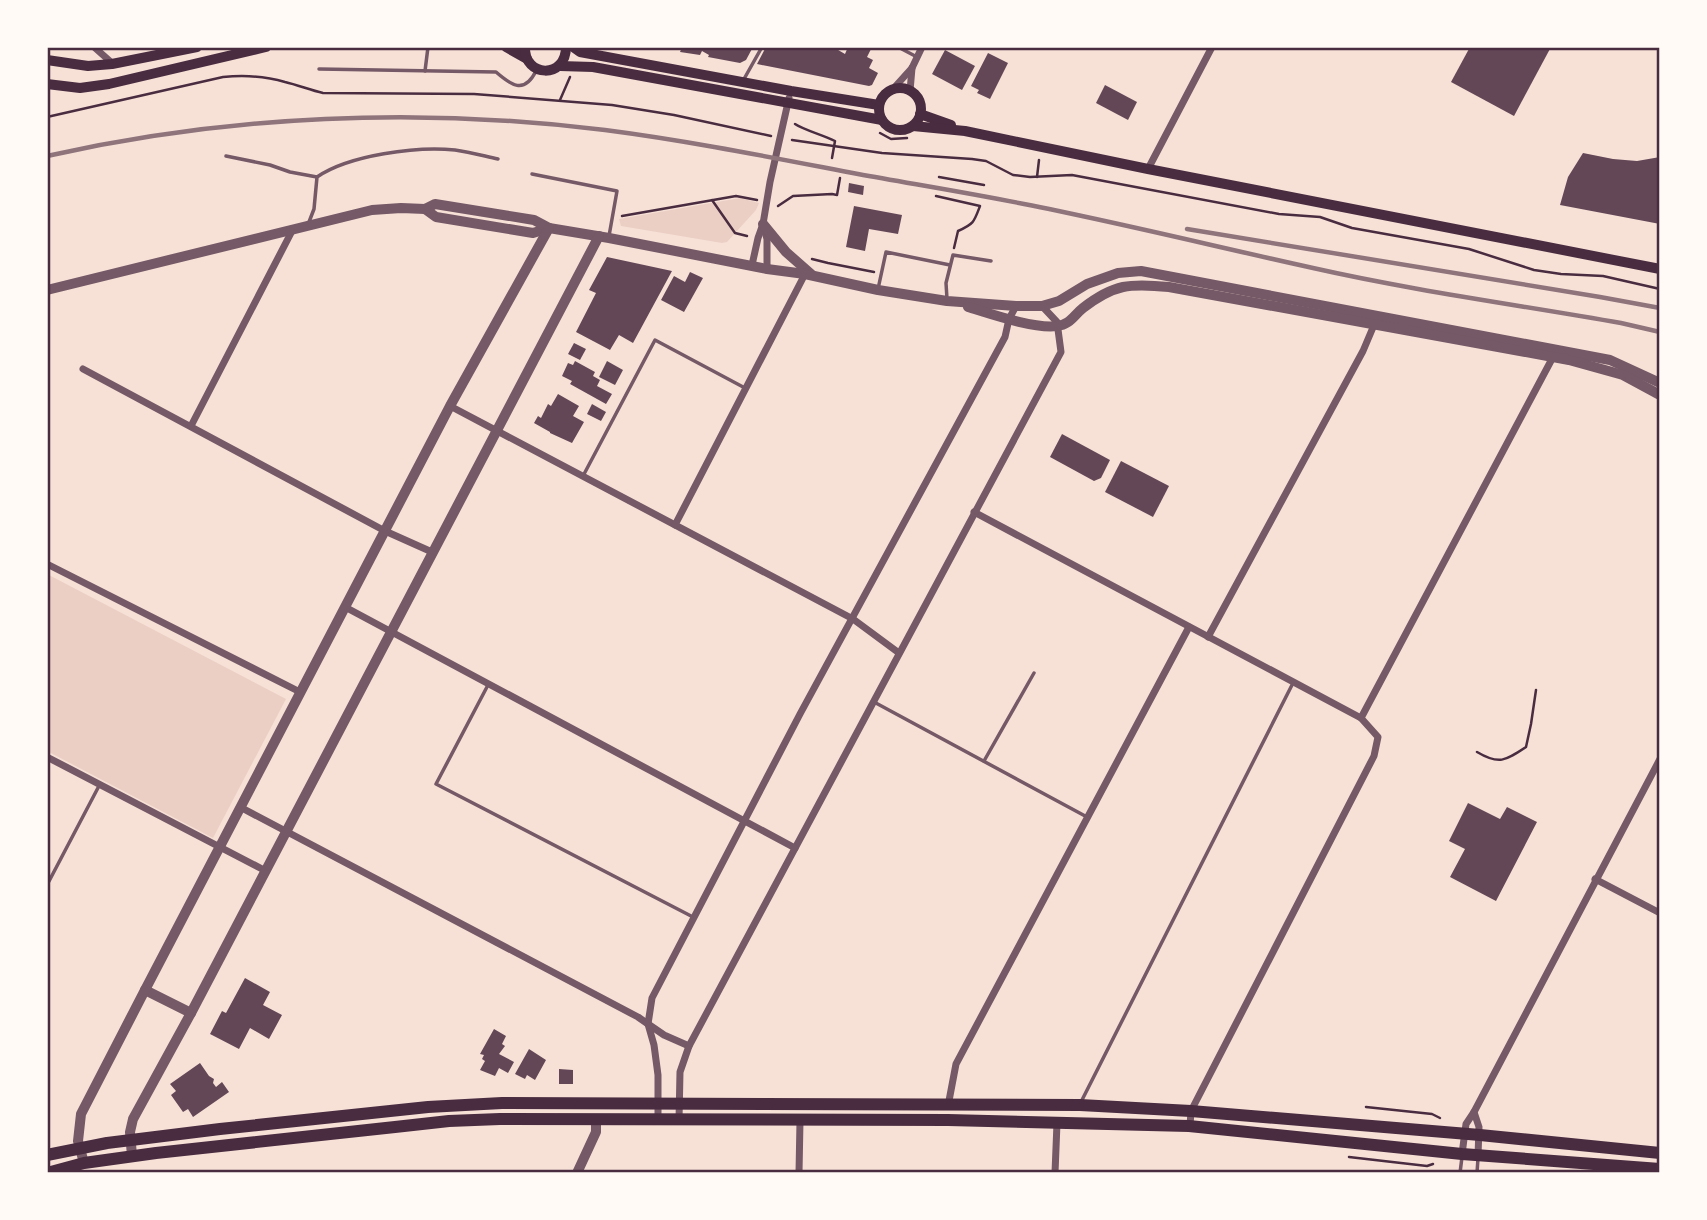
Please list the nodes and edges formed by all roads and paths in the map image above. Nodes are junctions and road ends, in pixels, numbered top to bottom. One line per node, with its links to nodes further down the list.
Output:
1 (94, 47): 17 (street)
2 (197, 47): 14 (main road)
3 (266, 47): 23 (main road)
4 (428, 47): 22 (lane)
5 (506, 47): 15 (main road)
6 (525, 47): 15 (main road)
7 (566, 47): 18 (main road)
8 (573, 47): 24 (main road)
9 (762, 47): 24 (lane)
10 (898, 47): 13 (lane)
11 (922, 47): 13 (street)
12 (1212, 47): 42 (street)
13 (917, 57): 19 (street)
14 (143, 59): 17 (main road); 23 (main road)
15 (527, 59): 21 (main road)
16 (47, 61): 17 (main road)
17 (113, 64)
18 (560, 66): 21 (main road); 29 (main road)
19 (912, 68): 26 (street); 27 (street)
20 (318, 69): 22 (lane)
21 (536, 69): 22 (lane)
22 (425, 71)
23 (146, 75): 25 (main road)
24 (742, 81): 28 (main road)
25 (47, 84)
26 (893, 89): 27 (main road); 30 (main road)
27 (910, 90): 31 (main road)
28 (791, 91): 29 (street); 30 (main road)
29 (788, 104): 33 (main road); 34 (street)
30 (879, 105): 33 (main road)
31 (920, 114): 35 (main road); 36 (main road)
32 (47, 117): 37 (path)
33 (882, 120): 35 (main road)
34 (788, 121): 40 (path); 50 (street)
35 (913, 126): 36 (main road)
36 (965, 131): 42 (main road)
37 (776, 137)
38 (785, 138): 67 (path)
39 (226, 156): 44 (lane)
40 (832, 158)
41 (498, 159): 44 (lane)
42 (1149, 169): 64 (main road)
43 (532, 174): 51 (lane)
44 (317, 177): 53 (lane)
45 (939, 177): 47 (path)
46 (840, 178): 50 (path)
47 (984, 185)
48 (936, 196): 58 (path)
49 (712, 200): 50 (path); 51 (path); 57 (path)
50 (767, 203): 52 (street)
51 (612, 224): 56 (lane)
52 (763, 224): 57 (street); 63 (street); 66 (street)
53 (306, 227): 54 (street); 55 (street)
54 (549, 228): 56 (street); 83 (street)
55 (292, 231): 68 (street); 84 (street)
56 (604, 237): 61 (street); 85 (street)
57 (758, 238): 61 (street)
58 (953, 255): 60 (lane); 62 (lane)
59 (810, 258): 65 (path)
60 (991, 261)
61 (752, 265): 63 (street)
62 (950, 265): 65 (lane); 70 (lane)
63 (767, 269): 66 (street)
64 (1660, 269)
65 (881, 273): 69 (lane)
66 (809, 275): 69 (street); 81 (street)
67 (1660, 289)
68 (47, 290)
69 (878, 290): 70 (street)
70 (947, 301): 71 (street); 73 (street)
71 (1016, 306): 72 (street); 73 (street)
72 (1042, 306): 76 (street); 80 (street)
73 (1009, 319): 76 (street); 93 (street)
74 (1069, 323): 75 (street); 76 (street); 77 (street)
75 (1374, 325): 78 (street); 96 (street)
76 (1057, 326): 77 (street)
77 (1061, 352): 87 (street)
78 (1553, 357): 82 (street); 104 (street)
79 (83, 369): 84 (street)
80 (1660, 383)
81 (746, 388): 86 (lane); 88 (street)
82 (1660, 395)
83 (450, 406): 85 (street); 89 (street)
84 (191, 426): 89 (street)
85 (496, 431): 86 (street); 90 (street)
86 (583, 476): 88 (street)
87 (974, 512): 94 (street); 97 (street)
88 (675, 525): 93 (street)
89 (385, 531): 90 (street); 92 (street)
90 (432, 552): 95 (street)
91 (47, 564): 102 (street)
92 (345, 607): 95 (street); 102 (street)
93 (853, 619): 97 (street); 112 (street)
94 (1189, 627): 96 (street); 111 (street)
95 (391, 631): 99 (street); 113 (street)
96 (1208, 637): 100 (street)
97 (899, 653): 103 (street)
98 (1034, 673): 108 (lane)
99 (488, 683): 112 (street); 120 (lane)
100 (1293, 683): 104 (street); 128 (lane)
101 (1535, 690): 105 (path)
102 (300, 692): 110 (street)
103 (873, 702): 108 (lane); 115 (street)
104 (1361, 718): 129 (street)
105 (1477, 752)
106 (47, 757): 109 (street)
107 (1660, 759): 117 (street)
108 (984, 761): 111 (lane)
109 (100, 784): 114 (street); 118 (lane)
110 (240, 807): 113 (street); 114 (street)
111 (1087, 817): 127 (street)
112 (745, 821): 115 (street); 120 (street)
113 (286, 830): 116 (street); 123 (street)
114 (219, 847): 116 (street); 121 (street)
115 (795, 848): 124 (street)
116 (264, 870): 122 (street)
117 (1595, 879): 119 (street); 130 (street)
118 (47, 885)
119 (1660, 913)
120 (694, 918): 123 (street)
121 (145, 990): 122 (street); 141 (street)
122 (191, 1013): 140 (street)
123 (648, 1024): 124 (street); 125 (street)
124 (689, 1046): 126 (street)
125 (658, 1103): 126 (highway); 132 (street); 140 (highway)
126 (679, 1103): 127 (highway); 133 (street)
127 (948, 1105): 128 (highway); 134 (street)
128 (1080, 1105): 129 (highway)
129 (1191, 1111): 137 (street); 138 (highway)
130 (1474, 1112): 138 (street); 139 (street)
131 (596, 1120): 132 (highway); 145 (highway); 150 (street)
132 (658, 1120): 133 (highway)
133 (679, 1120): 135 (highway)
134 (948, 1120): 135 (highway); 136 (highway)
135 (800, 1121): 151 (street)
136 (1057, 1123): 137 (highway); 152 (street)
137 (1190, 1126): 143 (highway)
138 (1465, 1134): 139 (highway); 143 (street)
139 (1480, 1135): 142 (highway); 146 (street)
140 (131, 1141): 141 (highway); 145 (street)
141 (80, 1147): 144 (highway); 147 (street)
142 (1660, 1153)
143 (1462, 1154): 146 (highway); 153 (lane)
144 (47, 1155)
145 (132, 1156): 147 (highway)
146 (1478, 1156): 148 (highway); 154 (lane)
147 (84, 1163): 149 (highway)
148 (1660, 1169)
149 (47, 1172)
150 (577, 1173)
151 (799, 1173)
152 (1055, 1173)
153 (1460, 1173)
154 (1477, 1173)

